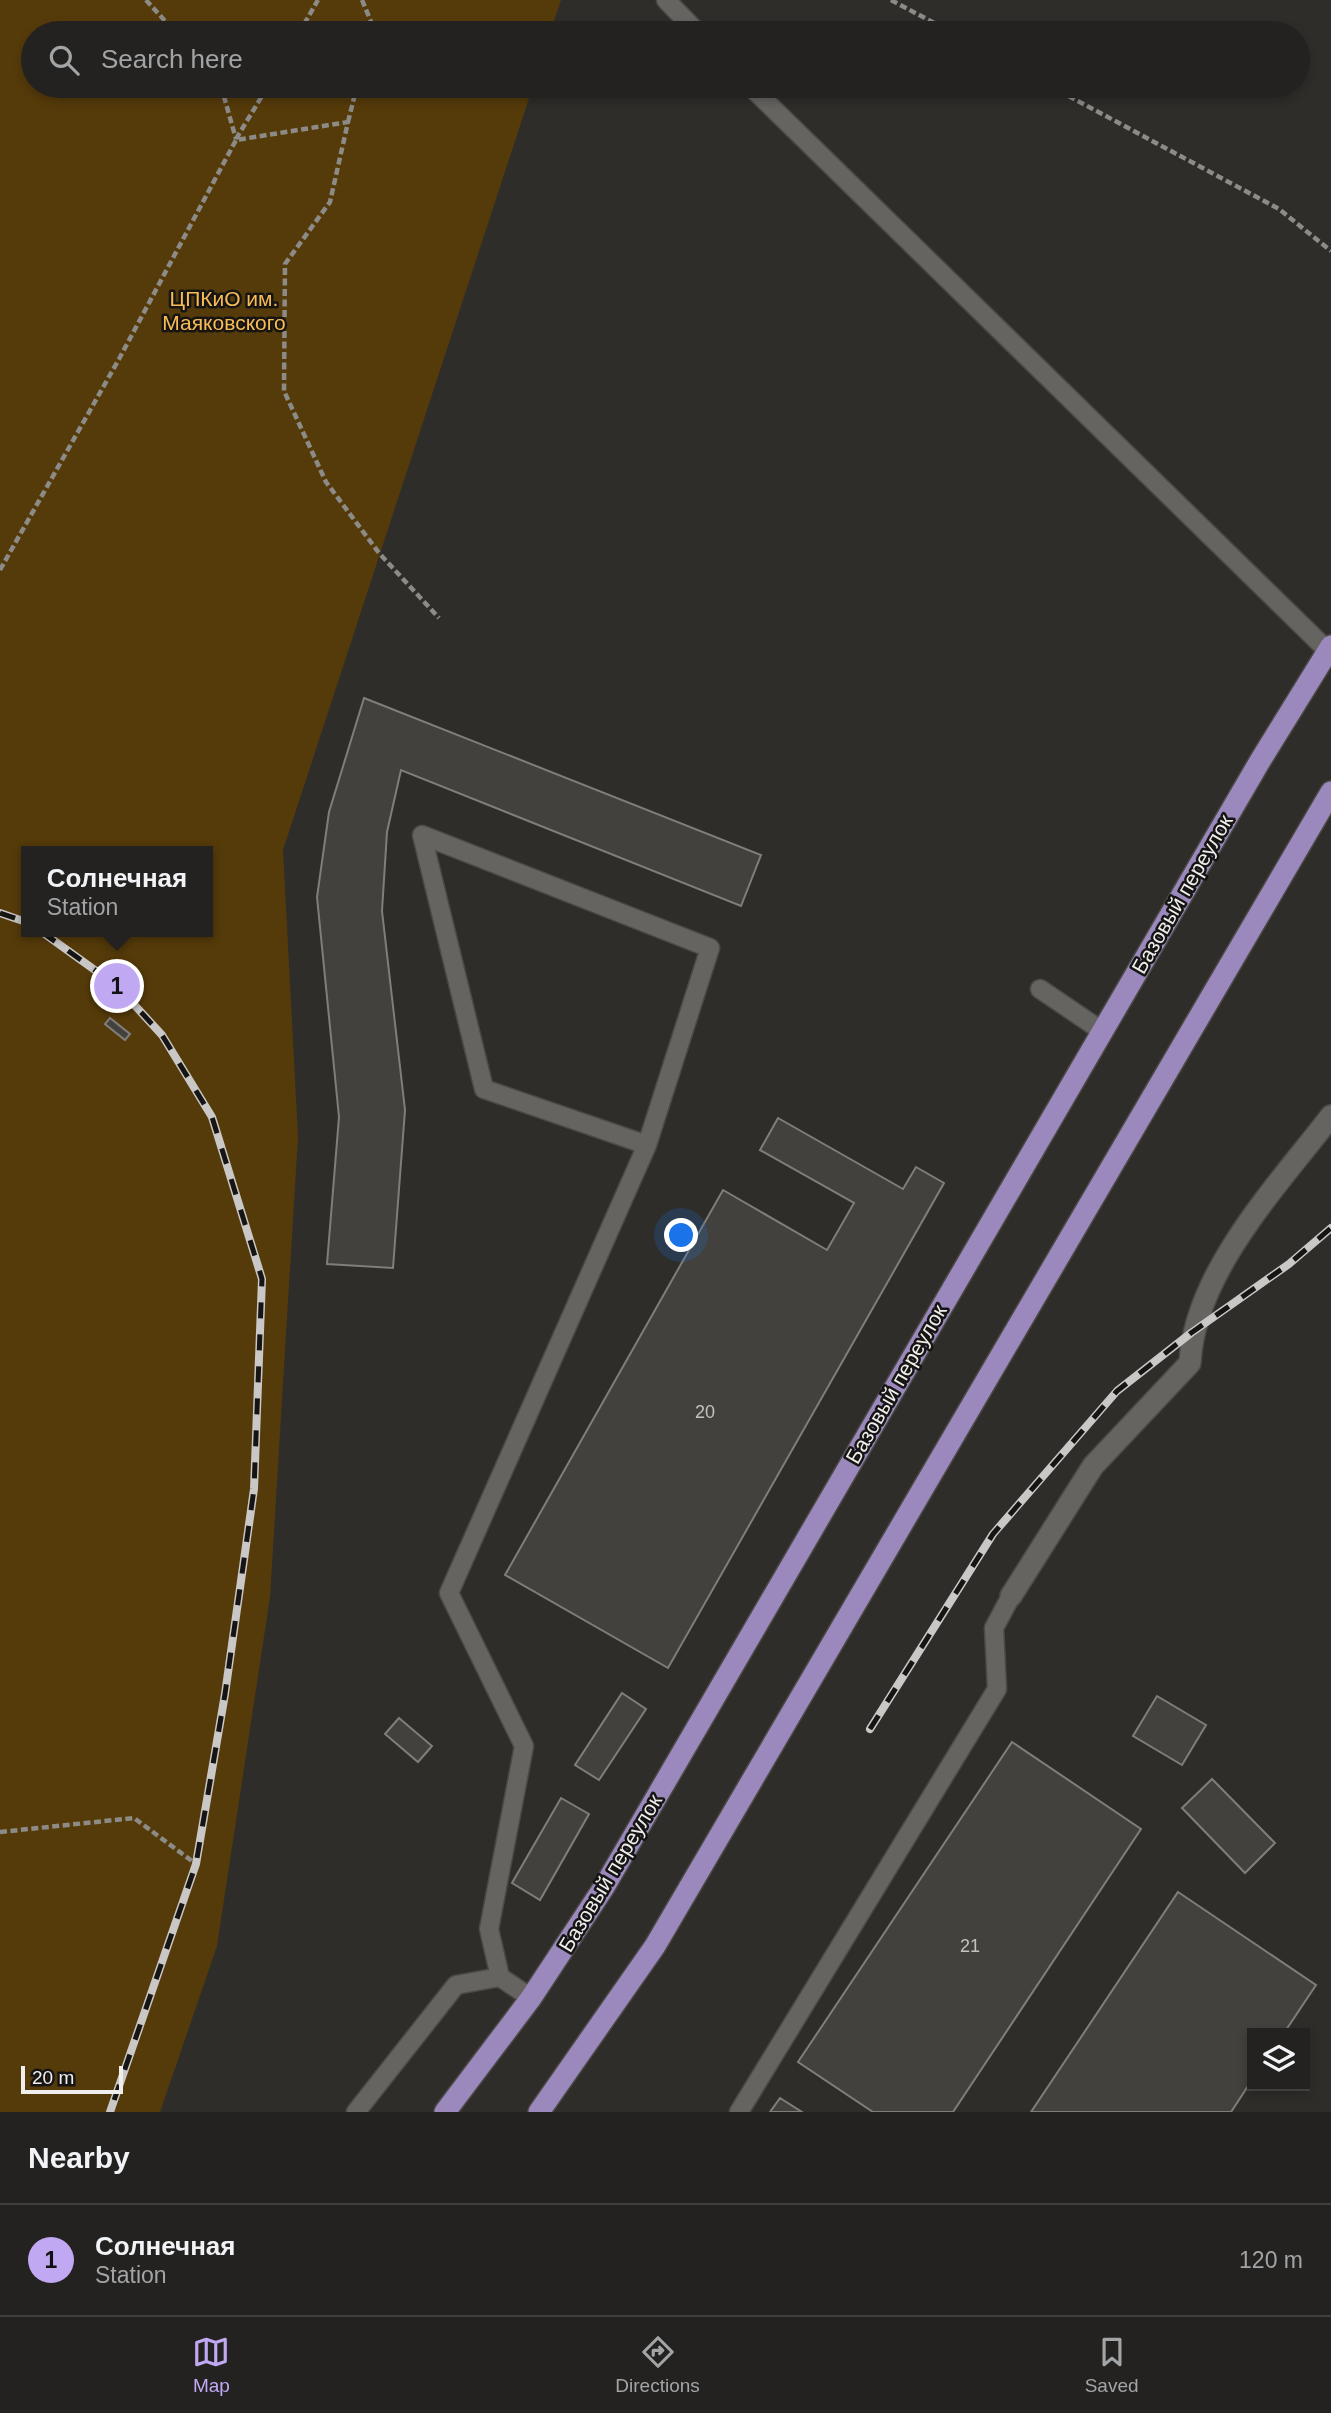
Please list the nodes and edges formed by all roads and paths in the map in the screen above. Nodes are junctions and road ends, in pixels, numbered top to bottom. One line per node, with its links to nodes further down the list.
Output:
1 (146, 0): 6 (path)
2 (318, 0): 7 (path)
3 (362, 0): 8 (path)
4 (666, 0): 9 (lane)
5 (891, 0): 10 (path)
6 (165, 21)
7 (306, 21)
8 (371, 21)
9 (686, 21)
10 (930, 21)
11 (224, 98): 17 (path)
12 (261, 98): 17 (path)
13 (354, 98): 16 (path)
14 (762, 98): 21 (lane)
15 (1072, 98): 18 (path)
16 (348, 122): 17 (path); 20 (path)
17 (236, 140): 19 (path)
18 (1331, 251)
19 (0, 570)
20 (439, 618)
21 (1329, 649): 24 (main road, Базовый переулок)
22 (1331, 792): 34 (main road)
23 (1040, 989): 24 (lane)
24 (1102, 1031): 31 (main road, Базовый переулок)
25 (1331, 1116): 27 (street)
26 (647, 1145): 26 (lane); 30 (lane)
27 (1011, 1595): 35 (lane)
28 (0, 1832): 29 (path)
29 (196, 1864)
30 (500, 1977): 31 (lane); 32 (lane)
31 (531, 1998): 33 (main road, Базовый переулок)
32 (356, 2112)
33 (445, 2112)
34 (539, 2112)
35 (739, 2112)

